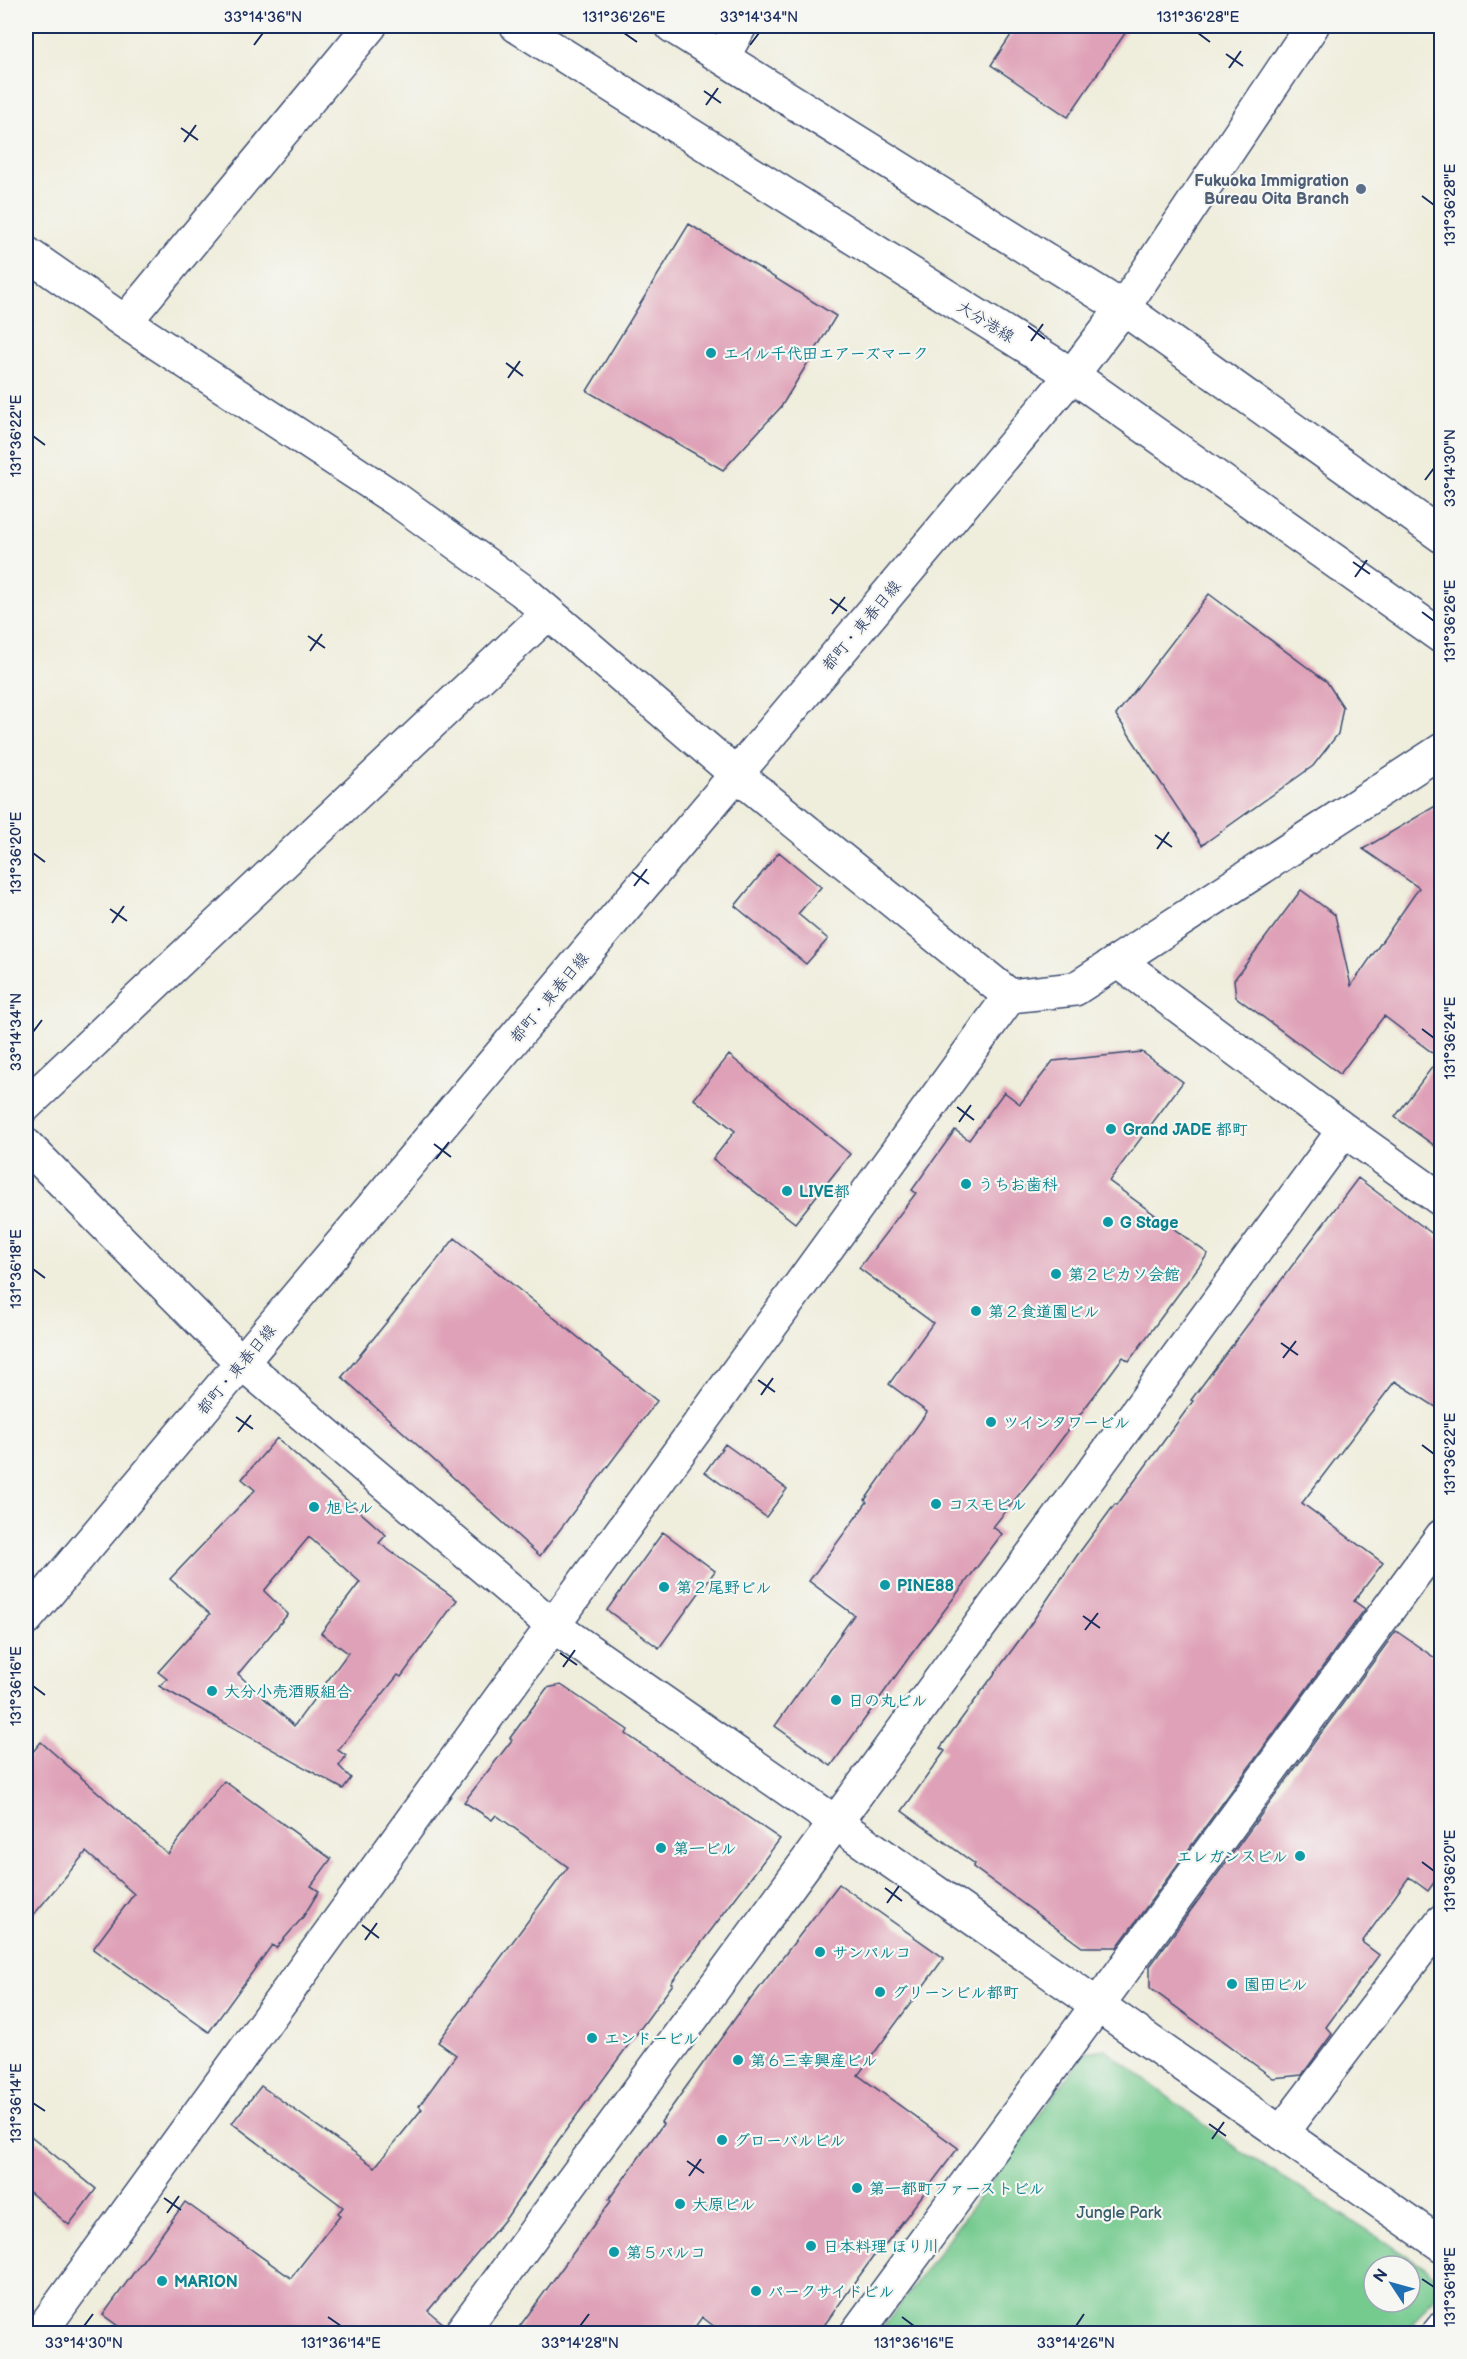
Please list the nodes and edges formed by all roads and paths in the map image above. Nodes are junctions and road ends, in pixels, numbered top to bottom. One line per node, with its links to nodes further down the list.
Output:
1 (370, 26): 9 (street)
2 (517, 26): 10 (street, 大分港線)
3 (672, 26): 6 (street)
4 (741, 26): 6 (street)
5 (1312, 26): 8 (street, 都町・東春日線)
6 (723, 57): 8 (street)
7 (26, 253): 9 (street)
8 (1123, 308): 10 (street, 都町・東春日線); 11 (street)
9 (125, 322): 12 (street)
10 (1072, 375): 13 (street, 大分港線); 15 (street, 都町・東春日線)
11 (1442, 536)
12 (548, 613): 15 (street); 18 (street)
13 (1442, 638)
14 (1442, 750): 16 (street)
15 (736, 774): 17 (street); 22 (street, 都町・東春日線)
16 (1118, 961): 17 (street); 19 (street)
17 (1010, 996): 25 (street)
18 (26, 1105)
19 (1344, 1130): 21 (street); 26 (street)
20 (26, 1145): 22 (street)
21 (1442, 1200)
22 (241, 1362): 24 (street, 都町・東春日線); 25 (street)
23 (1442, 1536): 28 (street)
24 (26, 1619)
25 (552, 1625): 26 (street); 32 (street)
26 (835, 1823): 28 (street); 33 (street)
27 (1442, 1921): 29 (street)
28 (1098, 2006): 29 (street); 34 (street)
29 (1281, 2133): 30 (street)
30 (1442, 2245)
31 (1442, 2329): 35 (street)
32 (39, 2334)
33 (460, 2334)
34 (856, 2334)
35 (1438, 2334)

